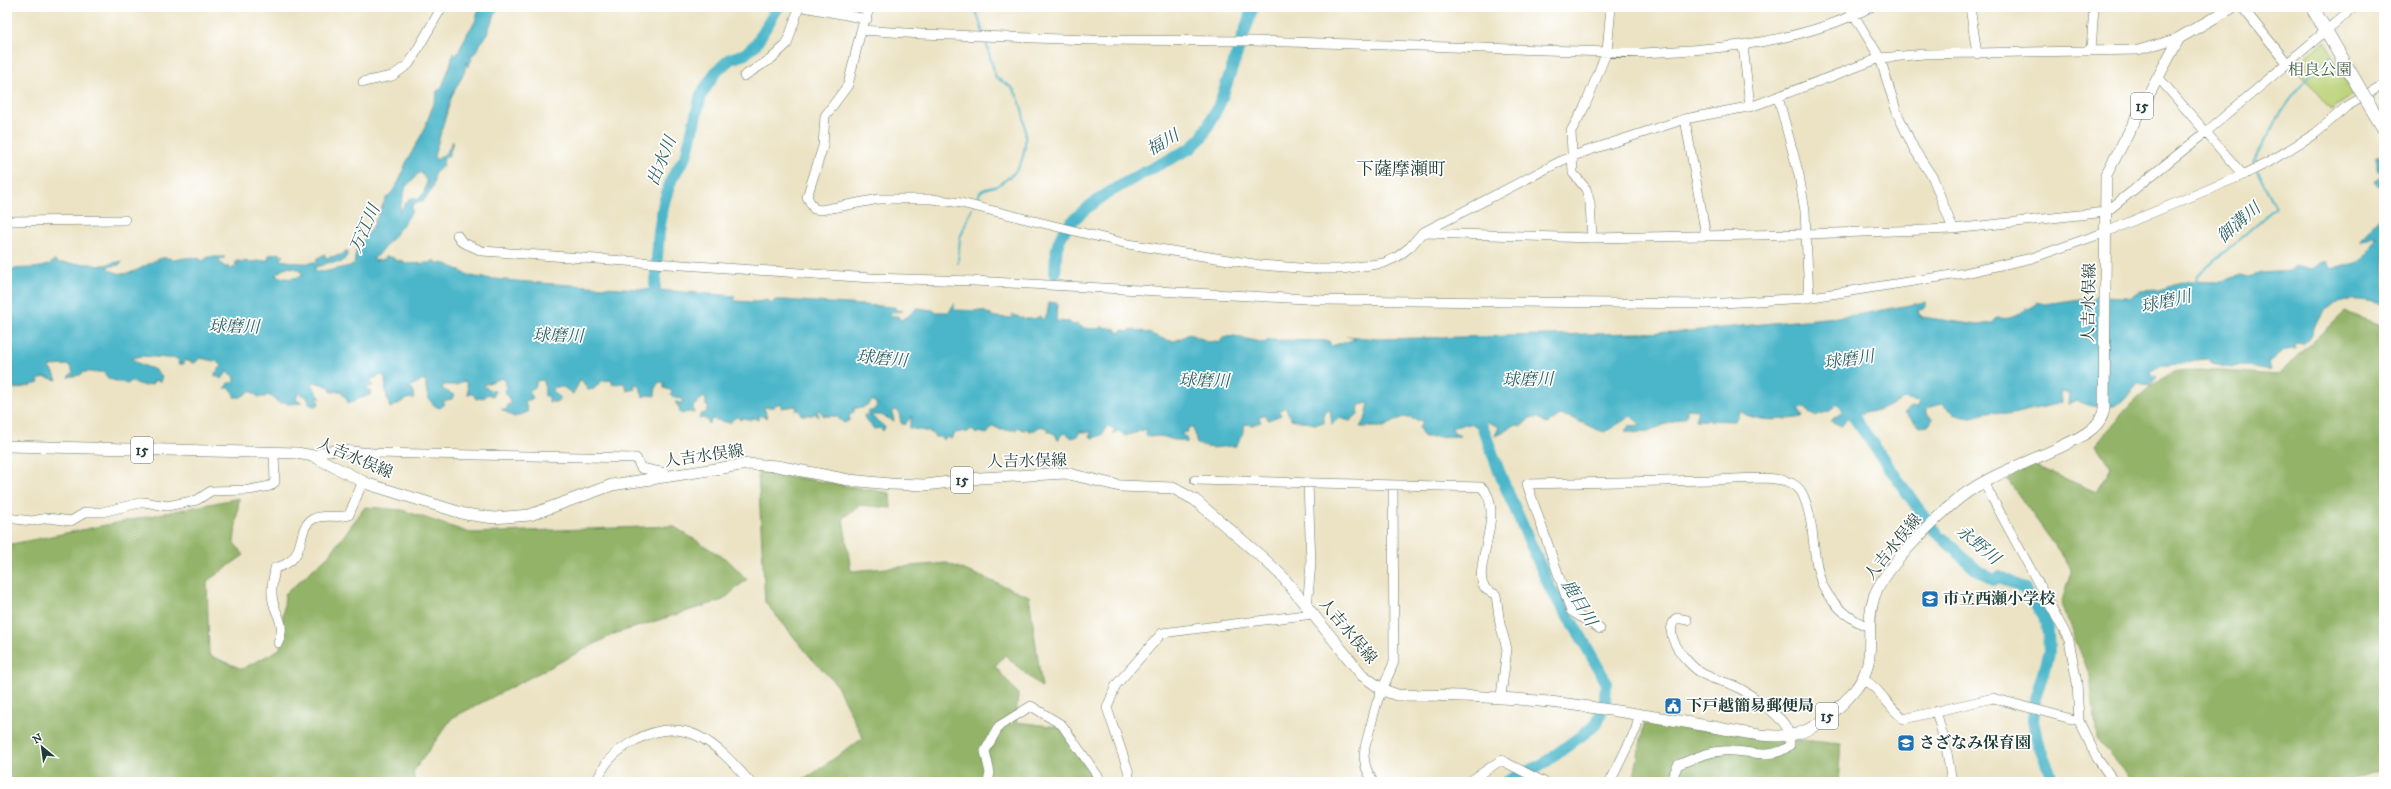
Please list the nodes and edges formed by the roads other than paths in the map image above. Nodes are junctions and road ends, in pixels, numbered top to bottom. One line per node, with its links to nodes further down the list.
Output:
1 (442, 7): 27 (street)
2 (800, 7): 25 (street)
3 (804, 7): 15 (street)
4 (870, 7): 15 (street)
5 (1611, 7): 21 (street)
6 (1849, 7): 14 (street)
7 (1871, 7): 14 (street)
8 (1970, 7): 22 (street)
9 (2094, 7): 20 (street)
10 (2233, 7): 18 (main road)
11 (2242, 7): 24 (street)
12 (2312, 7): 17 (highway)
13 (2354, 7): 17 (street)
14 (1854, 15): 19 (street); 23 (street)
15 (867, 19): 16 (street)
16 (861, 30): 21 (street); 40 (street)
17 (2327, 31): 24 (street); 32 (highway, bridge)
18 (2179, 38): 20 (street); 26 (main road, 人吉水俣線 / 15)
19 (1743, 46): 21 (street); 30 (street)
20 (2091, 50): 22 (street)
21 (1607, 51): 34 (street)
22 (1977, 54): 23 (street)
23 (1880, 58): 29 (street); 39 (street)
24 (2288, 64): 33 (street)
25 (744, 76)
26 (2158, 76): 33 (street); 36 (main road, 人吉水俣線 / 15)
27 (363, 82)
28 (2384, 84): 35 (street)
29 (1778, 97): 30 (street); 41 (street)
30 (1750, 106): 31 (street)
31 (1685, 119): 34 (street); 44 (street)
32 (2384, 129)
33 (2206, 132): 35 (street); 36 (street)
34 (1572, 157): 40 (street); 45 (street)
35 (2243, 175): 42 (street)
36 (2106, 212): 39 (street); 42 (main road, 人吉水俣線 / 15)
37 (125, 220): 38 (street)
38 (7, 221)
39 (1953, 229): 41 (street)
40 (1422, 233): 45 (street)
41 (1805, 234): 44 (street); 46 (street)
42 (2106, 234): 46 (street); 54 (main road, 人吉水俣線 / 15)
43 (457, 235): 46 (street)
44 (1706, 236): 45 (street)
45 (1592, 238)
46 (1809, 298)
47 (7, 446): 48 (main road, 人吉水俣線 / 15)
48 (274, 452): 49 (main road, 人吉水俣線 / 15); 56 (street)
49 (314, 456): 50 (street); 52 (main road, 人吉水俣線 / 15)
50 (668, 477): 52 (main road, 人吉水俣線 / 15); 57 (main road, 人吉水俣線 / 15)
51 (1195, 480): 53 (street)
52 (363, 481): 61 (street)
53 (1308, 483): 55 (street); 57 (street)
54 (1984, 483): 59 (main road, 人吉水俣線 / 15); 67 (street)
55 (1393, 486): 63 (street); 64 (street)
56 (7, 518)
57 (1310, 611): 63 (main road, 人吉水俣線 / 15); 73 (street)
58 (1687, 620): 68 (street)
59 (1870, 627): 60 (street); 62 (main road, 人吉水俣線 / 15)
60 (1600, 629)
61 (278, 643)
62 (1864, 679): 65 (street); 68 (main road, 人吉水俣線 / 15)
63 (1383, 690): 64 (main road, 人吉水俣線 / 15); 74 (street)
64 (1501, 696): 66 (main road, 人吉水俣線 / 15)
65 (1936, 711): 67 (street); 79 (street)
66 (1640, 715): 68 (main road, 人吉水俣線 / 15); 77 (street)
67 (2079, 721): 80 (street)
68 (1790, 735): 78 (street)
69 (597, 782): 70 (street)
70 (750, 782)
71 (988, 782): 72 (street)
72 (1102, 782)
73 (1127, 782)
74 (1373, 782)
75 (1469, 782): 76 (street)
76 (1544, 782)
77 (1610, 782)
78 (1670, 782)
79 (1952, 782)
80 (2114, 782)

